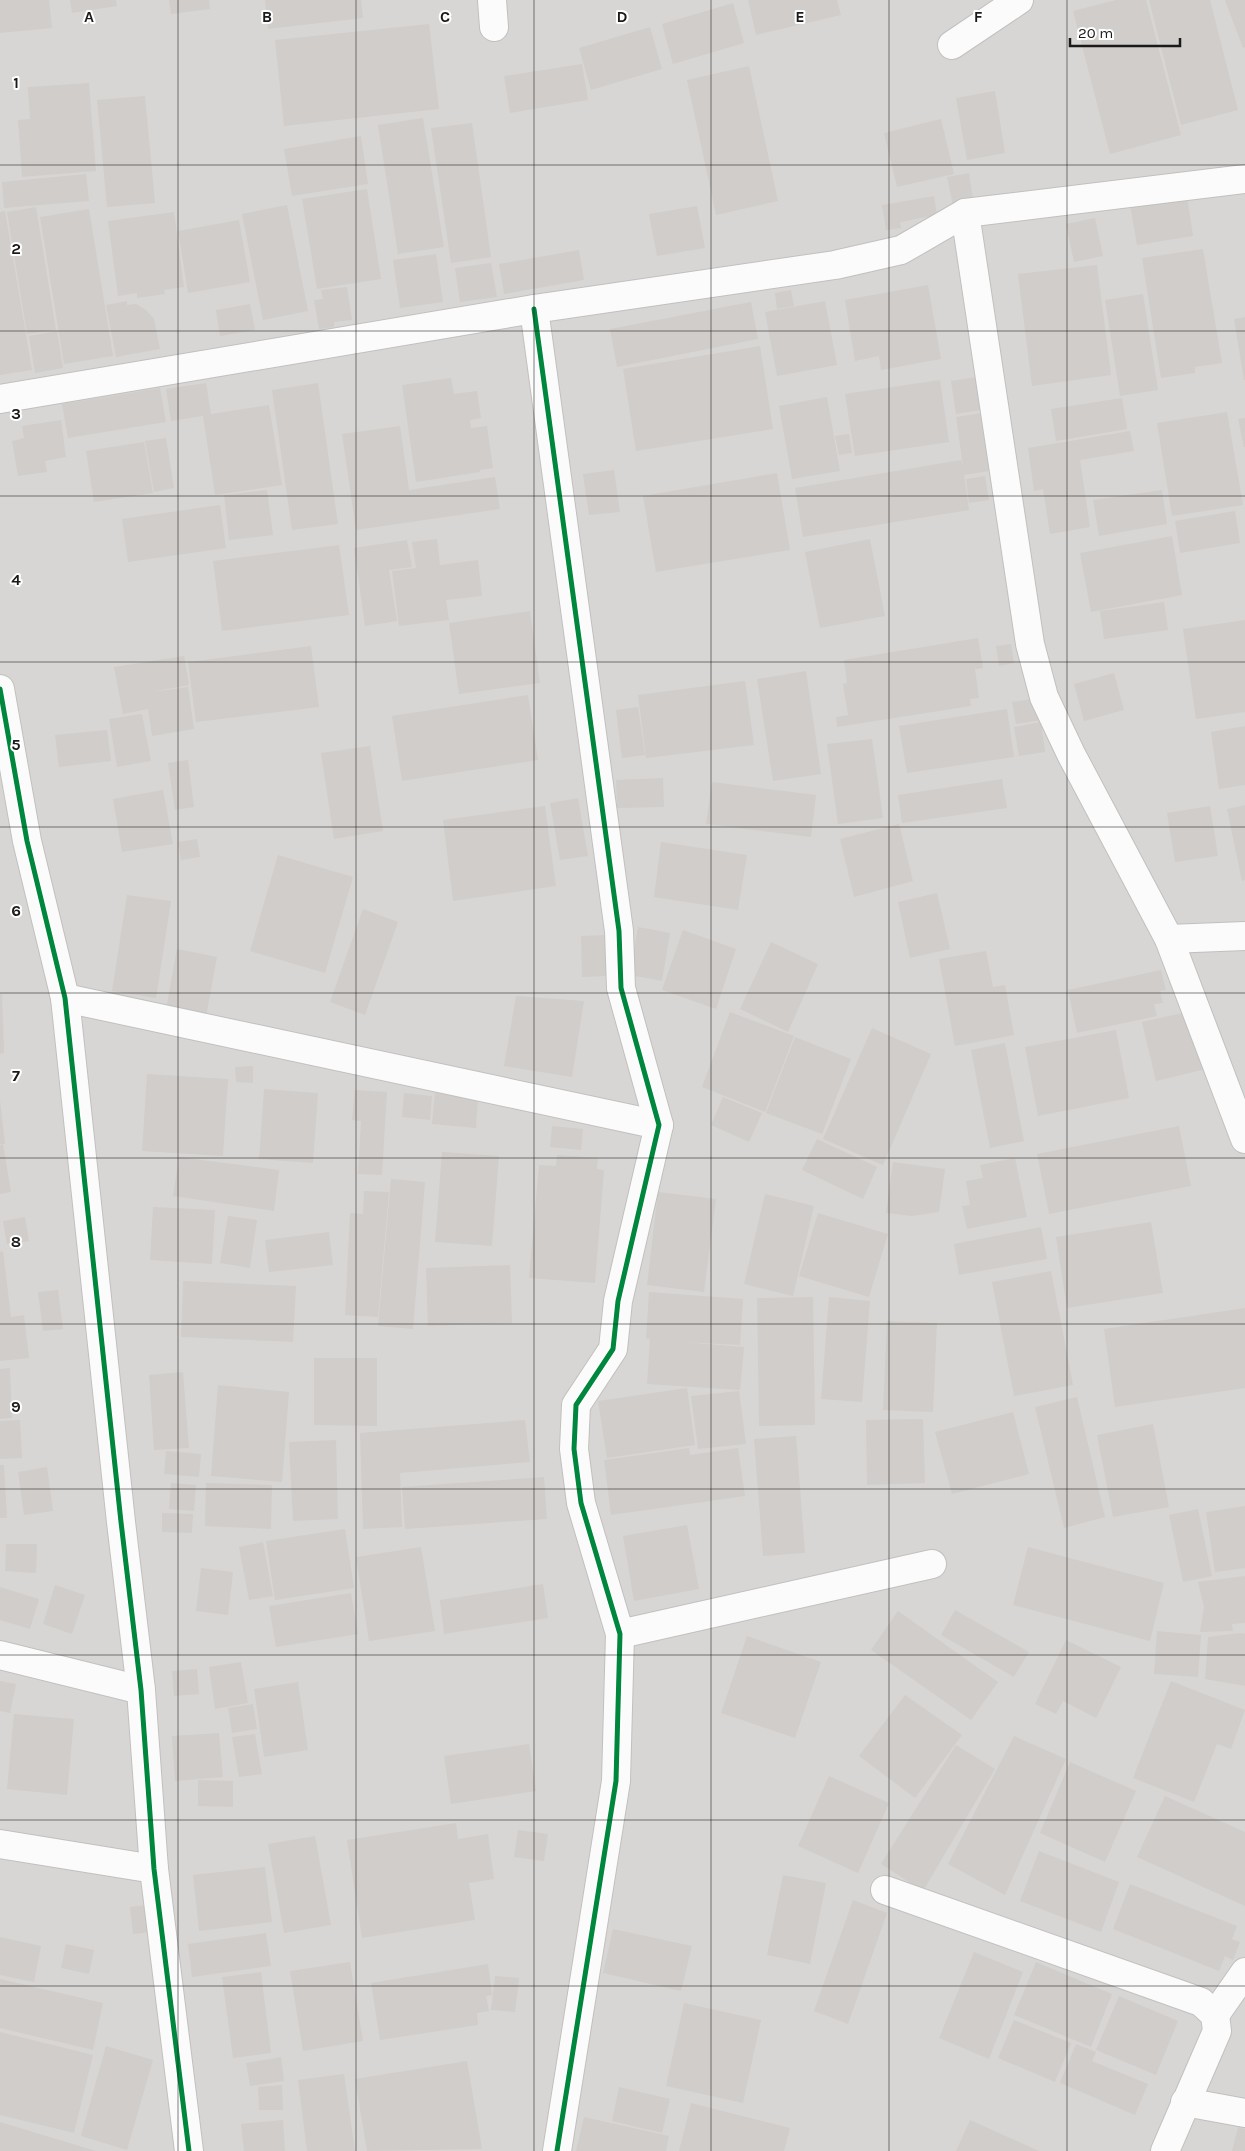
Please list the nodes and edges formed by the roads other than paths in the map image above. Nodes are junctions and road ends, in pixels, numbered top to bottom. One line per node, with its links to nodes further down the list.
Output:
1 (492, 0): 3 (street)
2 (1018, 0): 4 (street)
3 (494, 27)
4 (952, 45)
5 (1245, 178): 6 (street)
6 (964, 213): 7 (street); 11 (street)
7 (534, 308): 8 (street); 13 (street)
8 (0, 399)
9 (0, 689): 12 (street)
10 (1245, 936): 11 (street)
11 (1169, 939): 14 (street)
12 (65, 998): 13 (street); 18 (street)
13 (659, 1125): 16 (street)
14 (1245, 1139)
15 (932, 1564): 16 (street)
16 (620, 1634): 27 (street)
17 (0, 1655): 18 (street)
18 (142, 1690): 20 (street)
19 (0, 1844): 20 (street)
20 (154, 1869): 26 (street)
21 (884, 1890): 23 (street)
22 (1245, 1972): 23 (street)
23 (1215, 2016): 24 (street)
24 (1185, 2102): 25 (street); 28 (street)
25 (1245, 2113)
26 (189, 2151)
27 (557, 2151)
28 (1165, 2151)

